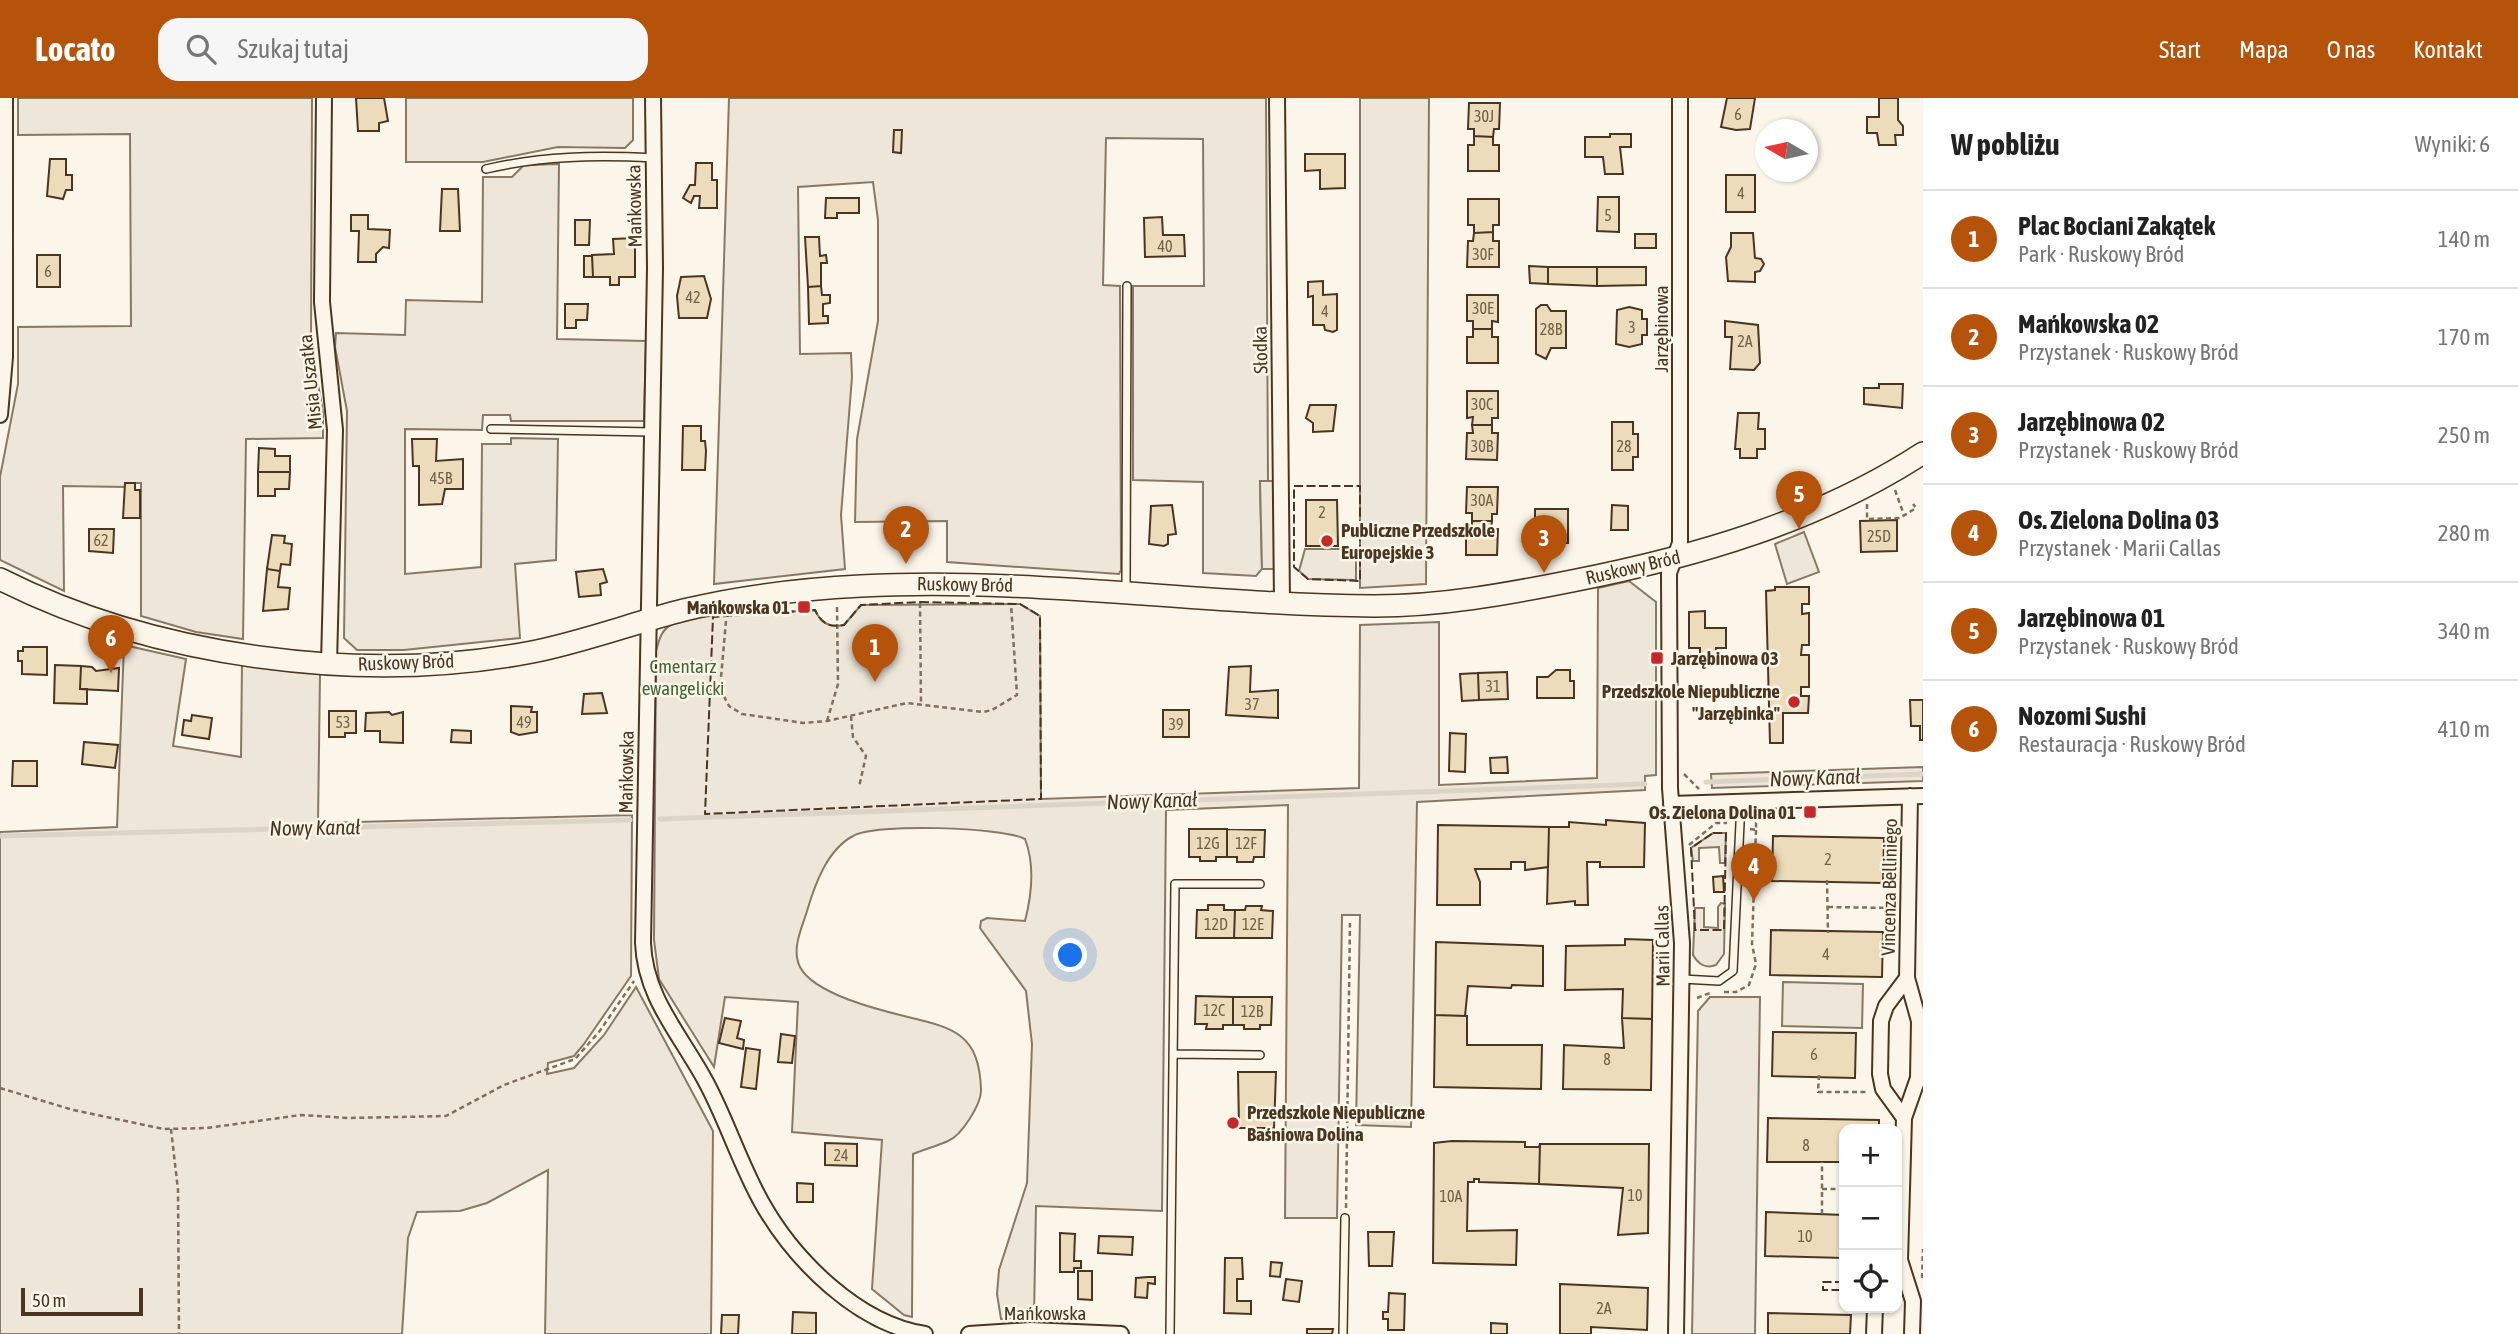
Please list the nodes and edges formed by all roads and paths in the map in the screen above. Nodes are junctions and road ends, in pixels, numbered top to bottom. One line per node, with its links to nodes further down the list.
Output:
1 (5, 98): 9 (street)
2 (324, 98): 26 (street, Misia Uszatka)
3 (653, 98): 6 (street, Mańkowska)
4 (1277, 98): 22 (street, Słodka)
5 (1680, 98): 17 (street, Jarzębinowa)
6 (653, 159): 7 (lane); 11 (street, Mańkowska)
7 (486, 169)
8 (1127, 286): 19 (lane)
9 (0, 415)
10 (491, 429): 11 (lane)
11 (652, 432): 25 (street, Mańkowska)
12 (1923, 453): 17 (street, Ruskowy Bród)
13 (1895, 489): 16 (path)
14 (1867, 503): 16 (path)
15 (1913, 504): 16 (path)
16 (1905, 515)
17 (1674, 558): 22 (street, Ruskowy Bród); 33 (street, Marii Callas)
18 (0, 579): 26 (street, Ruskowy Bród)
19 (1127, 592): 22 (street, Ruskowy Bród); 25 (street, Ruskowy Bród)
20 (920, 600): 27 (path)
21 (1011, 601): 27 (path)
22 (1282, 603)
23 (837, 606): 29 (path)
24 (726, 616): 29 (path)
25 (649, 621): 26 (street, Ruskowy Bród); 40 (street, Mańkowska)
26 (329, 663)
27 (921, 705): 28 (path)
28 (850, 715): 29 (path); 30 (path)
29 (827, 721)
30 (859, 787)
31 (1917, 796): 32 (street); 42 (street, Vincenza Belliniego)
32 (1741, 802): 33 (street); 41 (lane)
33 (1671, 803): 41 (street, Marii Callas)
34 (1826, 880): 36 (path)
35 (1260, 884): 43 (lane)
36 (1828, 907): 37 (path); 39 (path)
37 (1894, 908)
38 (1350, 923): 54 (path)
39 (1828, 933)
40 (645, 974): 49 (path); 58 (street, Mańkowska)
41 (1682, 978): 64 (street, Marii Callas)
42 (1907, 978): 48 (street, Vincenza Belliniego); 48 (street, Vincenza Belliniego)
43 (1173, 1055): 44 (lane); 62 (lane)
44 (1260, 1055)
45 (1819, 1075): 47 (path)
46 (0, 1088): 49 (path)
47 (1873, 1092)
48 (1904, 1118): 55 (street, Vincenza Belliniego)
49 (171, 1129): 59 (path)
50 (1822, 1161): 51 (path)
51 (1822, 1189): 52 (path); 53 (path)
52 (1839, 1189)
53 (1822, 1214)
54 (1345, 1218): 63 (lane)
55 (1899, 1250)
56 (1902, 1271): 66 (street, Vincenza Belliniego)
57 (1875, 1313): 65 (street)
58 (916, 1333)
59 (179, 1334)
60 (969, 1334): 61 (street, Mańkowska)
61 (1121, 1334)
62 (1170, 1334)
63 (1343, 1334)
64 (1676, 1334)
65 (1874, 1334)
66 (1912, 1334)

